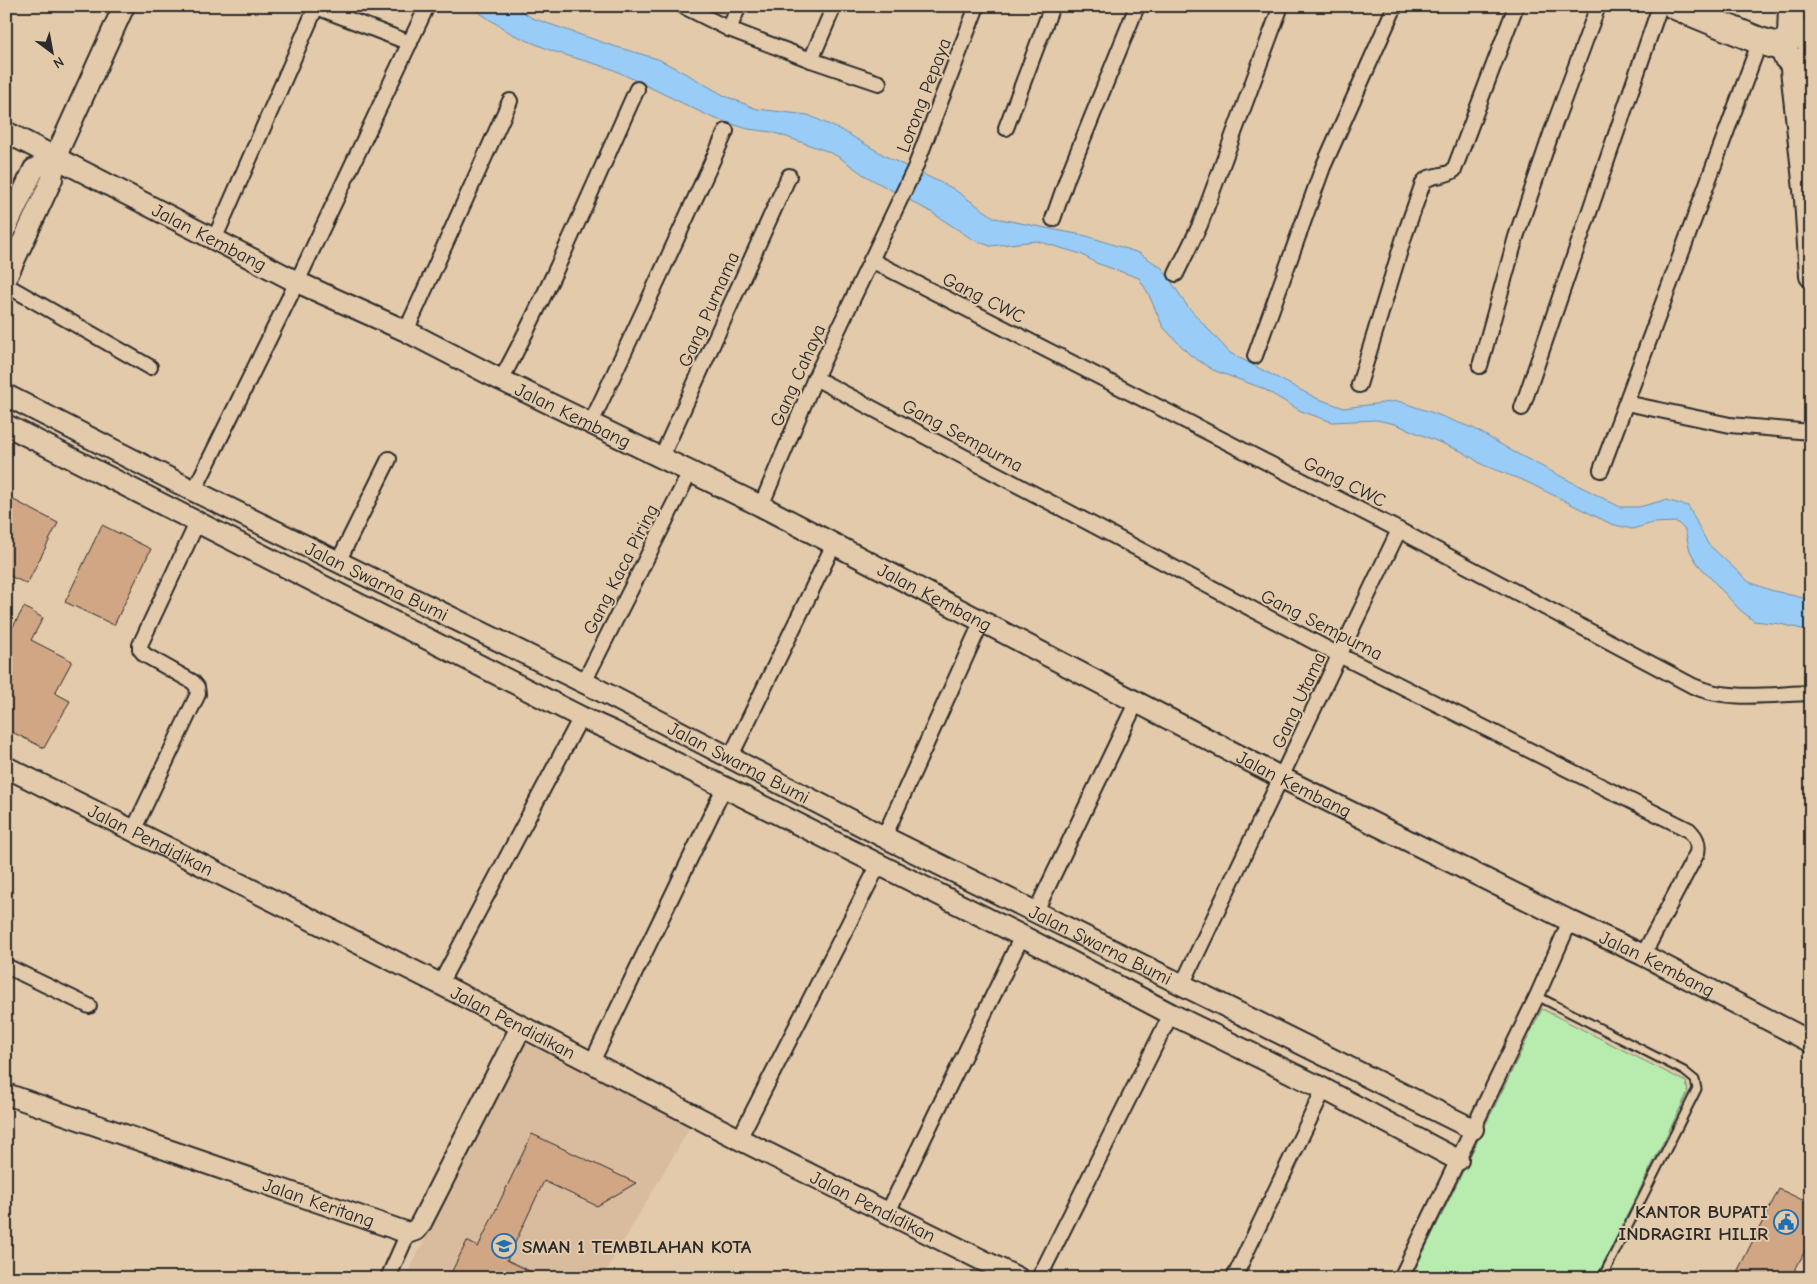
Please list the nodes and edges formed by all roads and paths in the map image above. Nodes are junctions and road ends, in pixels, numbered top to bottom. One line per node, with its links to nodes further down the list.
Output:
1 (124, 6): 27 (street)
2 (427, 6): 18 (street)
3 (683, 6): 17 (street)
4 (740, 6): 17 (street)
5 (834, 6): 20 (street)
6 (976, 6): 29 (street, Lorong Pepaya)
7 (1052, 6): 24 (street)
8 (1137, 6): 30 (street)
9 (1281, 6): 34 (street)
10 (1396, 6): 40 (street)
11 (1516, 6): 45 (street)
12 (1598, 6): 41 (street)
13 (1660, 6): 48 (street)
14 (1675, 6): 19 (highway)
15 (1792, 6): 19 (highway)
16 (315, 7): 18 (street); 32 (street)
17 (728, 30): 20 (street)
18 (410, 43): 37 (street)
19 (1796, 45): 35 (main road); 47 (street)
20 (811, 60): 21 (street)
21 (879, 83)
22 (637, 89): 44 (street)
23 (510, 101): 39 (street)
24 (1006, 128)
25 (6, 132): 27 (street, Jalan Kembang)
26 (726, 132): 49 (street)
27 (55, 158): 31 (street); 32 (street, Jalan Kembang); 36 (street)
28 (789, 176): 52 (street, Gang Purnama)
29 (901, 196): 33 (street, Gang Cahaya)
30 (1053, 219)
31 (6, 228)
32 (214, 240): 37 (street, Jalan Kembang)
33 (871, 260): 43 (street, Gang Cahaya); 59 (street, Gang CWC)
34 (1176, 274)
35 (1811, 276)
36 (6, 278)
37 (298, 282): 39 (street, Jalan Kembang); 56 (street)
38 (6, 285): 42 (street)
39 (406, 331): 44 (street, Jalan Kembang)
40 (1255, 356)
41 (1480, 366)
42 (150, 367)
43 (815, 378): 57 (street, Gang Cahaya); 63 (street, Gang Sempurna)
44 (501, 380): 49 (street, Jalan Kembang)
45 (1359, 385)
46 (6, 395): 56 (street, Jalan Swarna Bumi)
47 (1626, 403): 51 (street); 54 (street)
48 (1522, 408)
49 (591, 423): 52 (street, Jalan Kembang)
50 (6, 425): 58 (street, Jalan Swarna Bumi)
51 (1811, 432)
52 (661, 458): 55 (street, Jalan Kembang)
53 (389, 459): 61 (street)
54 (1601, 470)
55 (690, 472): 57 (street, Jalan Kembang); 64 (street, Gang Kaca Piring)
56 (194, 491): 61 (street, Jalan Swarna Bumi)
57 (761, 506): 60 (street, Jalan Kembang)
58 (197, 523): 68 (street, Jalan Swarna Bumi); 74 (street)
59 (1399, 530): 63 (street, Gang Utama); 65 (street, Gang CWC)
60 (834, 544): 62 (street, Jalan Kembang); 70 (street)
61 (338, 562): 64 (street, Jalan Swarna Bumi)
62 (982, 621): 66 (street, Jalan Kembang); 75 (street)
63 (1339, 655): 72 (street, Gang Utama); 82 (street, Gang Sempurna)
64 (583, 684): 67 (street, Jalan Swarna Bumi)
65 (1811, 693)
66 (1136, 703): 72 (street, Jalan Kembang); 79 (street)
67 (625, 704): 69 (street); 70 (street, Jalan Swarna Bumi)
68 (581, 717): 69 (street, Jalan Swarna Bumi); 84 (street)
69 (612, 731): 73 (street, Jalan Swarna Bumi)
70 (730, 758): 75 (street, Jalan Swarna Bumi)
71 (6, 767): 74 (street, Jalan Pendidikan)
72 (1282, 778): 80 (street, Jalan Kembang); 85 (street, Gang Utama)
73 (724, 788): 77 (street, Jalan Swarna Bumi); 93 (street)
74 (133, 831): 84 (street, Jalan Pendidikan)
75 (884, 837): 76 (street, Jalan Swarna Bumi)
76 (919, 854): 78 (street); 79 (street, Jalan Swarna Bumi)
77 (879, 864): 78 (street, Jalan Swarna Bumi); 97 (street)
78 (907, 878): 81 (street, Jalan Swarna Bumi)
79 (1036, 911): 85 (street, Jalan Swarna Bumi)
80 (1570, 920): 82 (street, Jalan Kembang); 86 (street)
81 (1022, 936): 88 (street, Jalan Swarna Bumi); 99 (street)
82 (1643, 955): 91 (street, Jalan Kembang)
83 (6, 966): 87 (street)
84 (440, 984): 90 (street, Jalan Pendidikan)
85 (1182, 984): 89 (street, Jalan Swarna Bumi)
86 (1537, 996): 96 (street); 106 (lane)
87 (89, 1006)
88 (1171, 1014): 92 (street, Jalan Swarna Bumi); 103 (street)
89 (1258, 1022): 92 (street); 96 (street, Jalan Swarna Bumi)
90 (521, 1027): 93 (street, Jalan Pendidikan); 100 (street)
91 (1811, 1042)
92 (1244, 1050): 94 (street, Jalan Swarna Bumi)
93 (592, 1062): 97 (street, Jalan Pendidikan)
94 (1324, 1089): 98 (street, Jalan Swarna Bumi); 104 (street)
95 (6, 1094): 100 (street, Jalan Keritang)
96 (1473, 1129): 98 (street)
97 (740, 1139): 99 (street, Jalan Pendidikan)
98 (1458, 1160): 105 (street)
99 (888, 1212): 102 (street, Jalan Pendidikan)
100 (408, 1233): 101 (street)
101 (388, 1278)
102 (1018, 1278)
103 (1039, 1278)
104 (1234, 1278)
105 (1401, 1278)
106 (1602, 1278)

